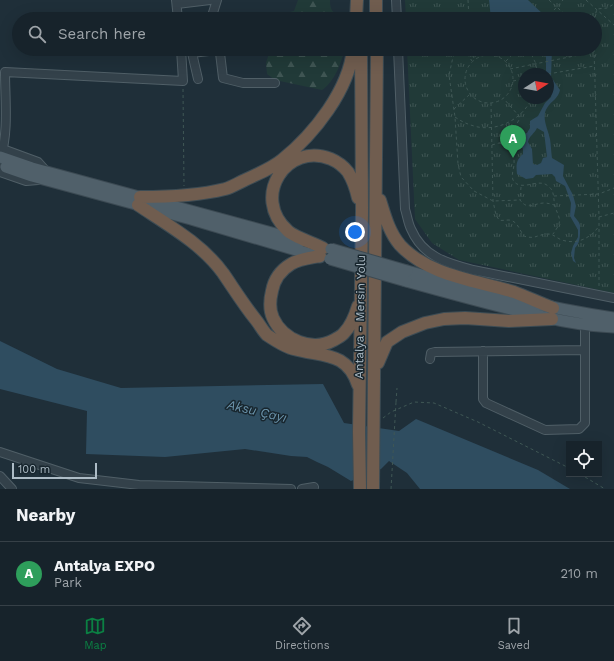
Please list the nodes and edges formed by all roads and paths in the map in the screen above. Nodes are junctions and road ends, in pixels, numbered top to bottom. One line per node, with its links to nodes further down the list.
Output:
1 (210, 0): 10 (street)
2 (217, 0): 15 (street)
3 (358, 0): 16 (highway)
4 (376, 0): 17 (highway)
5 (396, 0): 18 (street)
6 (468, 0): 19 (path)
7 (550, 0): 12 (path)
8 (563, 0): 12 (path)
9 (586, 0): 13 (path)
10 (176, 2): 14 (street)
11 (614, 4): 13 (path)
12 (557, 7): 20 (path); 21 (path)
13 (596, 9): 22 (path); 23 (path)
14 (177, 12)
15 (213, 12)
16 (358, 12)
17 (376, 12)
18 (397, 12)
19 (469, 12)
20 (552, 12)
21 (562, 12)
22 (595, 12)
23 (599, 12)
24 (602, 14): 25 (path)
25 (614, 25)
26 (181, 56): 52 (street)
27 (193, 56): 50 (street)
28 (220, 56): 54 (street)
29 (352, 56): 73 (highway)
30 (361, 56): 79 (highway, Antalya - Mersin Yolu)
31 (377, 56): 70 (highway, Antalya - Mersin Yolu)
32 (398, 56): 85 (street)
33 (454, 56): 59 (path)
34 (469, 56): 42 (path)
35 (473, 56): 42 (path)
36 (484, 56): 42 (path)
37 (493, 56): 43 (path)
38 (512, 56): 43 (path)
39 (532, 56): 44 (path)
40 (575, 56): 44 (path)
41 (594, 56): 45 (path)
42 (473, 61): 55 (path)
43 (506, 62): 47 (path)
44 (536, 64): 46 (path); 47 (path)
45 (594, 66): 49 (path); 72 (path)
46 (536, 68)
47 (510, 69): 53 (path)
48 (3, 71): 52 (street); 65 (street)
49 (554, 73)
50 (198, 79)
51 (518, 80): 53 (path)
52 (183, 81): 73 (path)
53 (513, 81): 56 (path)
54 (275, 83)
55 (470, 94): 57 (path); 59 (path)
56 (503, 98): 57 (path); 60 (path)
57 (491, 103): 62 (path)
58 (529, 104): 60 (path)
59 (454, 110): 61 (path)
60 (519, 116): 62 (path); 63 (path)
61 (454, 117): 62 (path); 77 (path)
62 (492, 128): 64 (path)
63 (500, 143): 64 (path); 69 (path)
64 (492, 145): 77 (path)
65 (1, 154): 68 (main road)
66 (0, 165): 68 (main road)
67 (0, 172): 68 (street)
68 (45, 175): 76 (main road)
69 (521, 186): 74 (path); 75 (path)
70 (376, 188): 88 (highway); 95 (highway, Antalya - Mersin Yolu)
71 (614, 188): 72 (path)
72 (599, 194): 74 (path); 81 (path)
73 (184, 196): 76 (highway)
74 (554, 196): 78 (path)
75 (520, 200): 77 (path); 78 (path)
76 (139, 201): 84 (main road); 97 (highway)
77 (493, 201): 83 (path)
78 (555, 206): 83 (path)
79 (362, 211): 84 (highway); 86 (highway, Antalya - Mersin Yolu)
80 (614, 213): 81 (path)
81 (600, 216): 82 (path)
82 (600, 225): 83 (path); 85 (path)
83 (553, 234)
84 (326, 253): 86 (highway); 88 (main road, bridge)
85 (599, 294): 87 (street)
86 (361, 296): 97 (highway, Antalya - Mersin Yolu)
87 (614, 298)
88 (553, 314): 89 (main road); 90 (main road); 95 (highway)
89 (614, 318)
90 (585, 325): 91 (main road); 92 (street)
91 (614, 327)
92 (585, 350): 93 (street); 93 (street)
93 (483, 351): 94 (street)
94 (430, 359)
95 (375, 370): 108 (highway, Antalya - Mersin Yolu)
96 (397, 388): 109 (path, bridge)
97 (360, 390): 107 (highway, Antalya - Mersin Yolu)
98 (381, 420): 100 (path)
99 (0, 452): 105 (street)
100 (566, 466)
101 (0, 476): 104 (street)
102 (585, 477): 110 (path)
103 (314, 487): 106 (street)
104 (12, 489)
105 (291, 489)
106 (302, 489)
107 (360, 489)
108 (373, 489)
109 (391, 489)
110 (605, 489)

